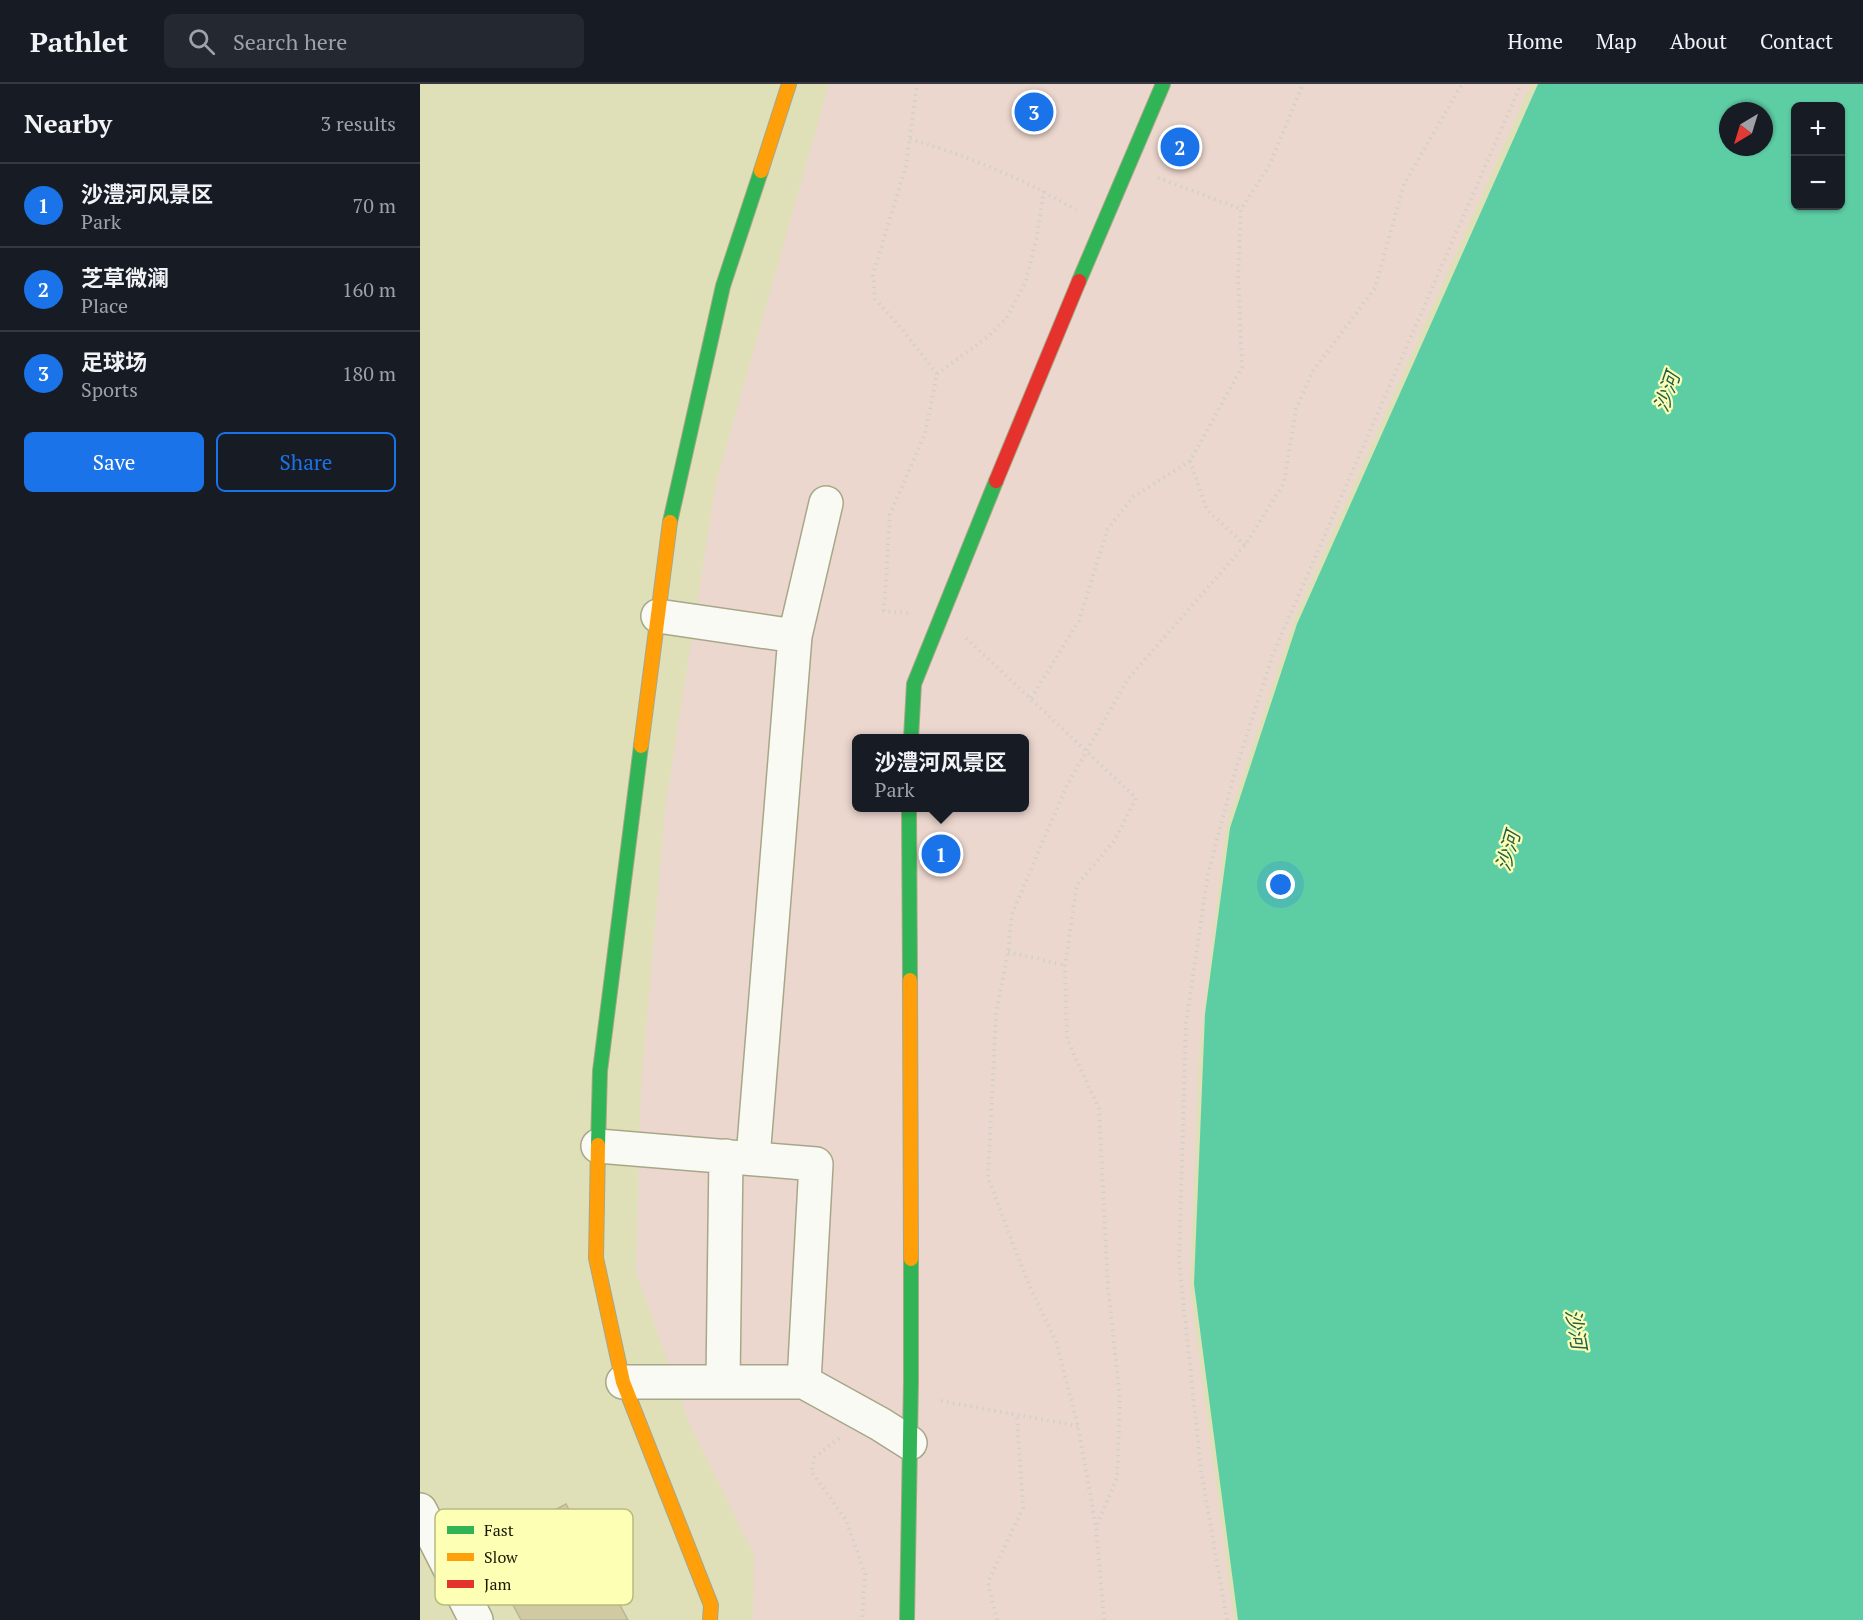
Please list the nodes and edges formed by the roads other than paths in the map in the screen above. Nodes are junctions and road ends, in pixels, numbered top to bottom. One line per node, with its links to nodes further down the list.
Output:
1 (789, 84): 4 (street)
2 (1163, 84): 6 (street)
3 (826, 503): 5 (street)
4 (657, 615): 5 (street); 8 (street)
5 (795, 636): 9 (street)
6 (911, 734)
7 (909, 812): 13 (street)
8 (598, 1146): 9 (street); 10 (street)
9 (739, 1157): 11 (street); 12 (street)
10 (623, 1382): 11 (street); 18 (street)
11 (723, 1382): 12 (street)
12 (804, 1382): 13 (street)
13 (910, 1443): 19 (street)
14 (420, 1510): 15 (street)
15 (435, 1539)
16 (468, 1605): 17 (street)
17 (476, 1620)
18 (710, 1620)
19 (907, 1620)

